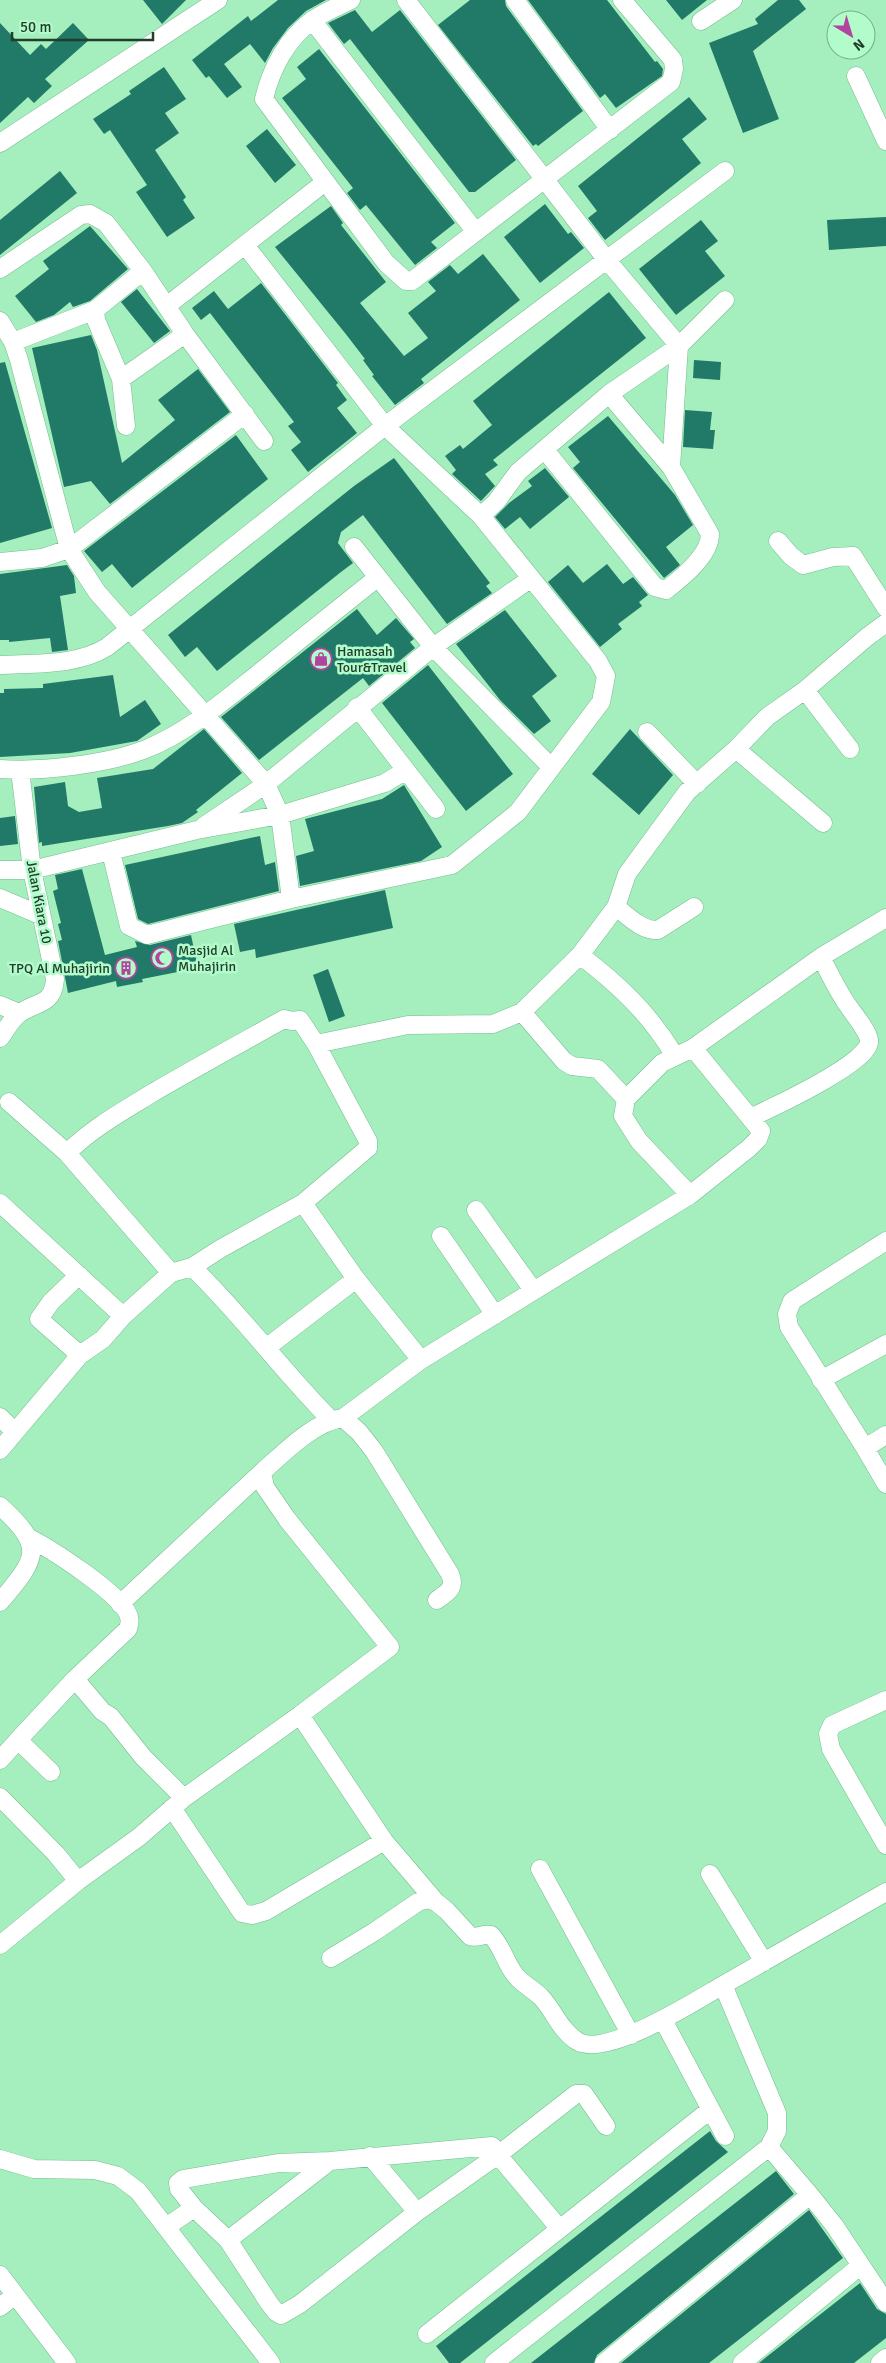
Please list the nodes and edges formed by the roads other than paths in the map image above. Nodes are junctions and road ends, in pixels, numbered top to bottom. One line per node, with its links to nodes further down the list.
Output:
1 (218, 0): 12 (street)
2 (351, 0): 7 (street)
3 (406, 0): 14 (street)
4 (515, 0): 10 (street)
5 (622, 0): 10 (street)
6 (732, 0): 8 (street)
7 (312, 20): 15 (street); 16 (street)
8 (701, 22)
9 (856, 76): 11 (street)
10 (610, 130): 14 (street)
11 (886, 140)
12 (0, 143)
13 (725, 171): 18 (street)
14 (544, 180): 16 (street); 18 (street)
15 (325, 182): 16 (street); 17 (street)
16 (475, 230)
17 (245, 245): 22 (street); 32 (street)
18 (606, 260): 27 (street); 32 (street)
19 (0, 269): 20 (street)
20 (143, 271): 22 (street); 23 (street)
21 (725, 300): 27 (street)
22 (168, 305): 25 (street)
23 (95, 310): 26 (street); 28 (street)
24 (0, 321): 26 (street)
25 (185, 334): 28 (street); 30 (street)
26 (13, 342): 39 (street)
27 (679, 346): 29 (street); 35 (street)
28 (121, 380): 31 (street)
29 (609, 394): 34 (street); 35 (street)
30 (245, 414): 33 (street); 39 (street)
31 (126, 426)
32 (385, 426): 36 (street); 45 (street)
33 (264, 441)
34 (545, 450): 35 (street); 36 (street)
35 (671, 467)
36 (481, 516): 42 (street)
37 (778, 540): 43 (street)
38 (354, 547): 41 (street)
39 (70, 549): 40 (street); 45 (street)
40 (0, 562)
41 (377, 578): 46 (street); 50 (street)
42 (530, 579): 46 (street); 54 (street)
43 (886, 608)
44 (886, 624): 48 (street)
45 (128, 628): 47 (street); 50 (street)
46 (433, 647): 49 (street); 54 (street)
47 (0, 665)
48 (805, 690): 52 (street); 53 (street)
49 (357, 707): 57 (street); 58 (street)
50 (207, 715): 56 (street); 58 (street)
51 (647, 732): 59 (street)
52 (736, 749): 59 (street); 62 (street)
53 (850, 749)
54 (551, 768): 68 (street)
55 (0, 769): 56 (street)
56 (20, 770): 66 (street, Jalan Kiara 10)
57 (406, 770): 60 (street); 61 (street)
58 (266, 784): 61 (street); 63 (street)
59 (697, 784): 69 (street)
60 (436, 809)
61 (280, 815): 63 (street); 68 (street)
62 (823, 823)
63 (197, 830): 64 (street)
64 (111, 852): 66 (street); 68 (street)
65 (0, 870): 66 (street)
66 (32, 870): 71 (street, Jalan Kiara 10)
67 (0, 898): 71 (street)
68 (292, 899)
69 (616, 907): 70 (street); 73 (street)
70 (694, 907)
71 (40, 915): 77 (street, Jalan Kiara 10)
72 (886, 918): 74 (street)
73 (580, 955): 76 (street); 81 (street)
74 (821, 957): 80 (street); 84 (street)
75 (0, 1005): 77 (street)
76 (522, 1012): 79 (street); 82 (street)
77 (19, 1013): 78 (street, Jalan Kiara 10)
78 (0, 1038)
79 (316, 1044): 85 (street); 87 (street)
80 (693, 1048): 81 (street); 84 (street)
81 (675, 1056): 82 (street)
82 (626, 1100): 86 (street)
83 (9, 1102): 85 (street)
84 (750, 1118): 86 (street)
85 (67, 1153): 93 (street)
86 (690, 1195): 96 (street)
87 (303, 1203): 92 (street); 95 (street)
88 (0, 1204): 94 (street)
89 (476, 1210): 96 (street)
90 (441, 1236): 97 (street)
91 (886, 1242): 103 (street)
92 (192, 1268): 93 (street); 100 (street)
93 (171, 1273): 98 (street)
94 (79, 1275): 98 (street); 101 (street)
95 (356, 1279): 100 (street); 102 (street)
96 (534, 1290): 97 (street)
97 (494, 1315): 102 (street)
98 (123, 1316): 101 (street)
99 (886, 1344): 103 (street)
100 (266, 1348): 105 (street)
101 (80, 1356): 106 (street)
102 (421, 1360): 105 (street)
103 (821, 1380): 108 (street)
104 (0, 1417): 106 (street)
105 (337, 1419): 110 (street); 114 (street)
106 (15, 1432): 109 (street)
107 (886, 1435): 108 (street)
108 (865, 1448): 111 (street)
109 (0, 1450)
110 (262, 1472): 116 (street); 119 (street)
111 (886, 1484)
112 (0, 1506): 113 (street)
113 (29, 1538): 115 (street); 116 (street)
114 (437, 1600)
115 (0, 1602)
116 (120, 1604): 117 (street)
117 (75, 1679): 120 (street); 124 (street)
118 (886, 1700): 126 (street)
119 (300, 1715): 124 (street); 125 (street)
120 (18, 1740): 121 (street); 122 (street)
121 (0, 1760)
122 (51, 1772)
123 (0, 1797): 129 (street)
124 (178, 1803): 125 (street); 129 (street)
125 (384, 1841): 131 (street)
126 (886, 1845)
127 (540, 1870): 137 (street)
128 (710, 1874): 134 (street)
129 (78, 1881): 132 (street)
130 (886, 1892): 134 (street)
131 (436, 1902): 133 (street); 137 (street)
132 (0, 1945)
133 (330, 1958)
134 (764, 1962): 135 (street)
135 (723, 1985): 136 (street); 141 (street)
136 (662, 2020): 137 (street); 138 (street)
137 (632, 2035)
138 (710, 2110): 140 (street); 150 (street)
139 (606, 2126): 142 (street)
140 (725, 2136)
141 (769, 2147): 146 (street); 161 (street)
142 (498, 2155): 143 (street); 148 (street); 150 (street)
143 (370, 2156): 145 (street); 148 (street)
144 (0, 2159): 149 (street)
145 (330, 2161): 147 (street); 151 (street)
146 (810, 2195): 152 (street); 162 (street)
147 (194, 2208): 149 (street); 151 (street)
148 (417, 2212): 151 (street)
149 (166, 2227): 160 (street)
150 (559, 2228): 157 (street)
151 (228, 2240)
152 (860, 2266): 155 (street); 163 (street)
153 (0, 2276): 154 (street)
154 (15, 2295): 156 (street); 159 (street)
155 (886, 2303)
156 (0, 2307)
157 (427, 2334)
158 (886, 2358): 164 (street)
159 (67, 2363)
160 (271, 2363)
161 (494, 2363)
162 (604, 2363)
163 (742, 2363)
164 (880, 2363)

